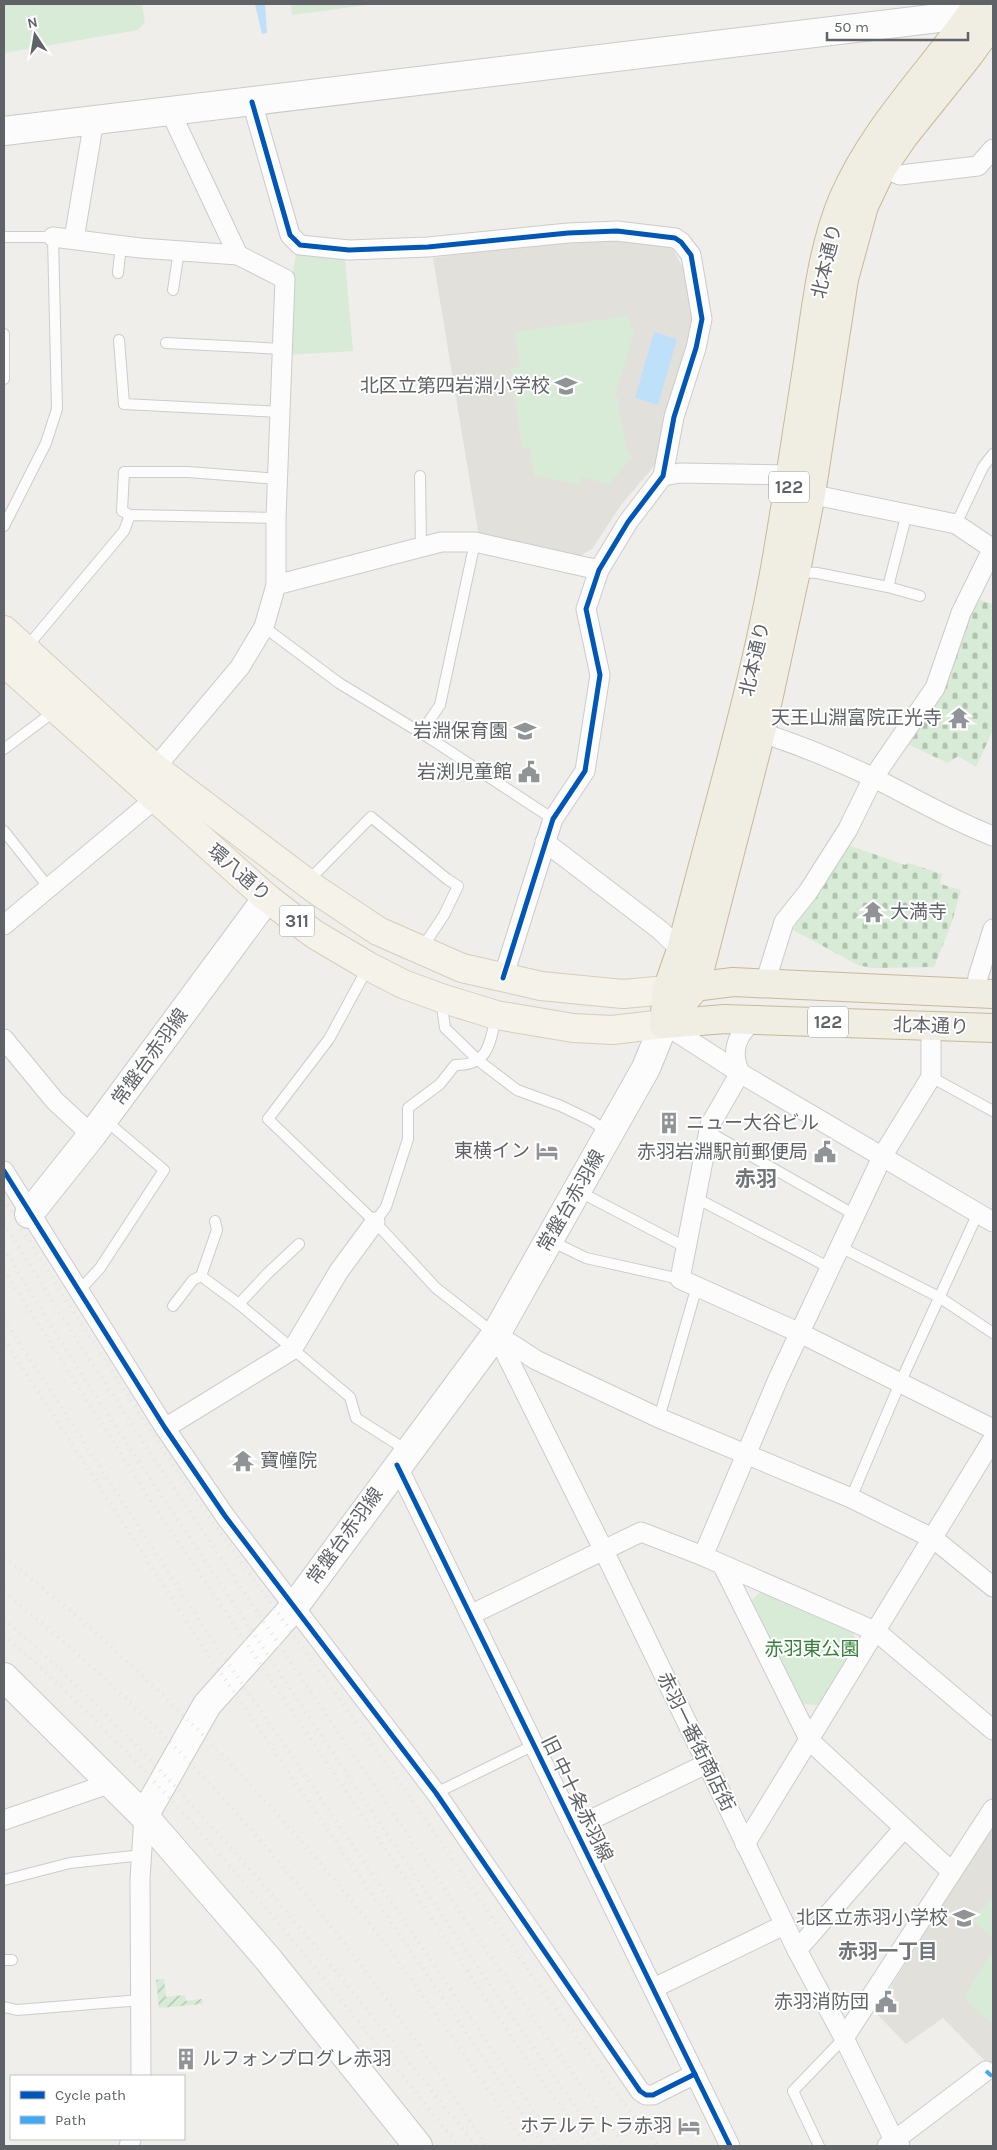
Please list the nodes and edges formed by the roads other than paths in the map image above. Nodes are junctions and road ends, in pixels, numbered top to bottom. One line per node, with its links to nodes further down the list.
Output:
1 (984, 13): 2 (main road); 7 (highway, 北本通り / 122)
2 (252, 102): 3 (main road); 24 (street)
3 (170, 111): 4 (main road); 13 (street)
4 (94, 120): 5 (main road); 10 (street)
5 (4, 131)
6 (993, 149): 7 (street)
7 (872, 164): 26 (highway, 北本通り / 122)
8 (4, 237): 9 (lane)
9 (53, 237): 10 (street); 31 (lane)
10 (74, 239): 11 (street)
11 (121, 245): 12 (street); 14 (lane)
12 (179, 251): 13 (street); 15 (lane)
13 (238, 255): 19 (street)
14 (118, 273)
15 (173, 290)
16 (4, 334): 20 (lane)
17 (119, 340): 21 (lane)
18 (166, 343): 19 (lane)
19 (283, 349): 21 (street)
20 (4, 379)
21 (281, 412): 25 (street)
22 (993, 454): 30 (lane)
23 (420, 476): 33 (lane)
24 (663, 476): 26 (street); 35 (street)
25 (278, 479): 28 (lane); 29 (street)
26 (797, 486): 27 (street); 36 (highway, 北本通り / 122)
27 (907, 513): 30 (street); 38 (lane)
28 (130, 514): 29 (lane); 42 (lane)
29 (276, 518): 37 (street)
30 (956, 524): 34 (street)
31 (4, 526)
32 (475, 542): 33 (street); 35 (street); 45 (lane)
33 (421, 547): 37 (street)
34 (993, 548): 47 (street)
35 (599, 570): 49 (street)
36 (786, 571): 38 (lane); 44 (highway, 北本通り / 122)
37 (276, 585): 40 (street)
38 (888, 587): 39 (lane)
39 (920, 596)
40 (264, 627): 45 (lane); 48 (street)
41 (4, 630): 42 (main road, 環八通り / 311)
42 (15, 655): 43 (main road, 環八通り / 311); 48 (main road, 環八通り / 311)
43 (56, 710): 46 (lane); 48 (main road, 環八通り / 311)
44 (751, 729): 47 (street); 58 (highway, 北本通り / 122); 63 (highway, 北本通り / 122)
45 (421, 733): 49 (lane)
46 (4, 749)
47 (873, 778): 51 (street); 62 (street)
48 (154, 782): 53 (main road, 環八通り / 311); 54 (street); 55 (main road, 環八通り / 311)
49 (554, 819): 52 (street)
50 (4, 831): 54 (lane)
51 (993, 836)
52 (545, 842): 58 (street); 61 (street)
53 (306, 882): 59 (main road, 環八通り / 311); 59 (lane)
54 (49, 888): 56 (street)
55 (267, 898): 60 (main road, 環八通り / 311); 77 (main road, 常盤台赤羽線)
56 (4, 925)
57 (992, 939): 65 (street)
58 (681, 950): 64 (highway, 北本通り / 122)
59 (421, 951): 61 (main road, 環八通り / 311)
60 (368, 966): 66 (main road, 環八通り / 311); 88 (lane)
61 (503, 978): 64 (main road, 環八通り / 311)
62 (765, 983): 63 (highway, 北本通り / 122); 65 (highway, 北本通り / 122)
63 (695, 988): 64 (highway, 122); 69 (highway, 122)
64 (667, 990): 69 (highway, 北本通り / 122)
65 (985, 994)
66 (441, 998): 67 (main road, 環八通り / 311); 73 (lane)
67 (496, 1015): 69 (main road, 環八通り / 311); 73 (lane)
68 (755, 1020): 69 (highway, 北本通り / 122); 70 (highway, 北本通り / 122); 74 (street)
69 (664, 1024): 74 (street); 79 (main road, 常盤台赤羽線)
70 (931, 1026): 71 (highway, 北本通り / 122); 75 (street)
71 (993, 1028)
72 (4, 1039): 77 (street)
73 (479, 1061): 79 (lane); 88 (lane)
74 (740, 1073): 78 (street); 80 (street)
75 (931, 1077): 76 (lane); 80 (street)
76 (993, 1111)
77 (98, 1127): 84 (main road, 常盤台赤羽線); 96 (lane)
78 (709, 1132): 83 (street); 85 (lane)
79 (610, 1133): 82 (main road, 常盤台赤羽線)
80 (883, 1155): 85 (street); 86 (street)
81 (4, 1171): 84 (street)
82 (577, 1190): 89 (main road, 常盤台赤羽線); 92 (lane)
83 (696, 1198): 92 (street); 93 (lane)
84 (29, 1214): 96 (street)
85 (855, 1215): 91 (street)
86 (985, 1217): 97 (lane)
87 (215, 1220): 94 (lane)
88 (375, 1222): 102 (lane); 103 (street)
89 (548, 1240): 95 (lane); 102 (main road, 常盤台赤羽線)
90 (299, 1244): 98 (lane)
91 (840, 1247): 93 (street); 97 (lane)
92 (687, 1248): 95 (street)
93 (830, 1268): 100 (street)
94 (201, 1276): 98 (lane); 99 (lane)
95 (689, 1283): 100 (street); 105 (lane)
96 (78, 1292): 106 (street)
97 (939, 1297): 101 (lane); 104 (lane)
98 (239, 1304): 103 (lane)
99 (173, 1306)
100 (800, 1333): 104 (street); 109 (street)
101 (993, 1333)
102 (496, 1334): 105 (street); 110 (main road, 常盤台赤羽線); 113 (street, 赤羽一番街商店街)
103 (292, 1350): 106 (street); 110 (lane)
104 (900, 1383): 107 (street); 111 (lane)
105 (659, 1418): 109 (street)
106 (165, 1428): 117 (street)
107 (993, 1429)
108 (993, 1439): 112 (street)
109 (746, 1454): 111 (street); 114 (street)
110 (403, 1458): 117 (main road, 常盤台赤羽線); 118 (street, 旧 中十条赤羽線)
111 (851, 1498): 112 (street)
112 (934, 1539): 116 (street); 119 (street)
113 (604, 1551): 114 (street); 118 (street); 124 (street, 赤羽一番街商店街)
114 (703, 1556): 115 (street)
115 (723, 1566): 119 (street); 122 (street)
116 (993, 1587)
117 (294, 1607): 126 (street); 128 (main road, 常盤台赤羽線)
118 (470, 1615): 123 (street, 旧 中十条赤羽線)
119 (877, 1632): 121 (street); 122 (street)
120 (4, 1677): 125 (main road)
121 (993, 1730)
122 (810, 1742): 131 (street); 132 (street)
123 (534, 1746): 126 (lane); 130 (street, 旧 中十条赤羽線)
124 (706, 1764): 130 (street); 132 (street, 赤羽一番街商店街)
125 (111, 1783): 128 (main road); 129 (street)
126 (436, 1793): 143 (street)
127 (993, 1809): 134 (street)
128 (144, 1816): 133 (street); 146 (main road)
129 (4, 1820)
130 (574, 1828): 138 (street, 旧 中十条赤羽線)
131 (904, 1828): 134 (street); 137 (street)
132 (745, 1844): 136 (street, 赤羽一番街商店街)
133 (142, 1854): 135 (lane); 139 (street)
134 (952, 1872): 141 (street)
135 (4, 1880)
136 (784, 1925): 137 (street, 赤羽一番街商店街); 138 (street)
137 (797, 1950): 141 (street, 赤羽一番街商店街)
138 (654, 1988): 143 (street, 旧 中十条赤羽線)
139 (141, 2000): 140 (lane); 144 (street)
140 (4, 2007)
141 (844, 2038): 145 (street, 赤羽一番街商店街); 148 (lane)
142 (986, 2071): 145 (street)
143 (695, 2074): 147 (street, 旧 中十条赤羽線)
144 (141, 2075)
145 (894, 2144)
146 (418, 2146)
147 (730, 2146)
148 (819, 2146)

